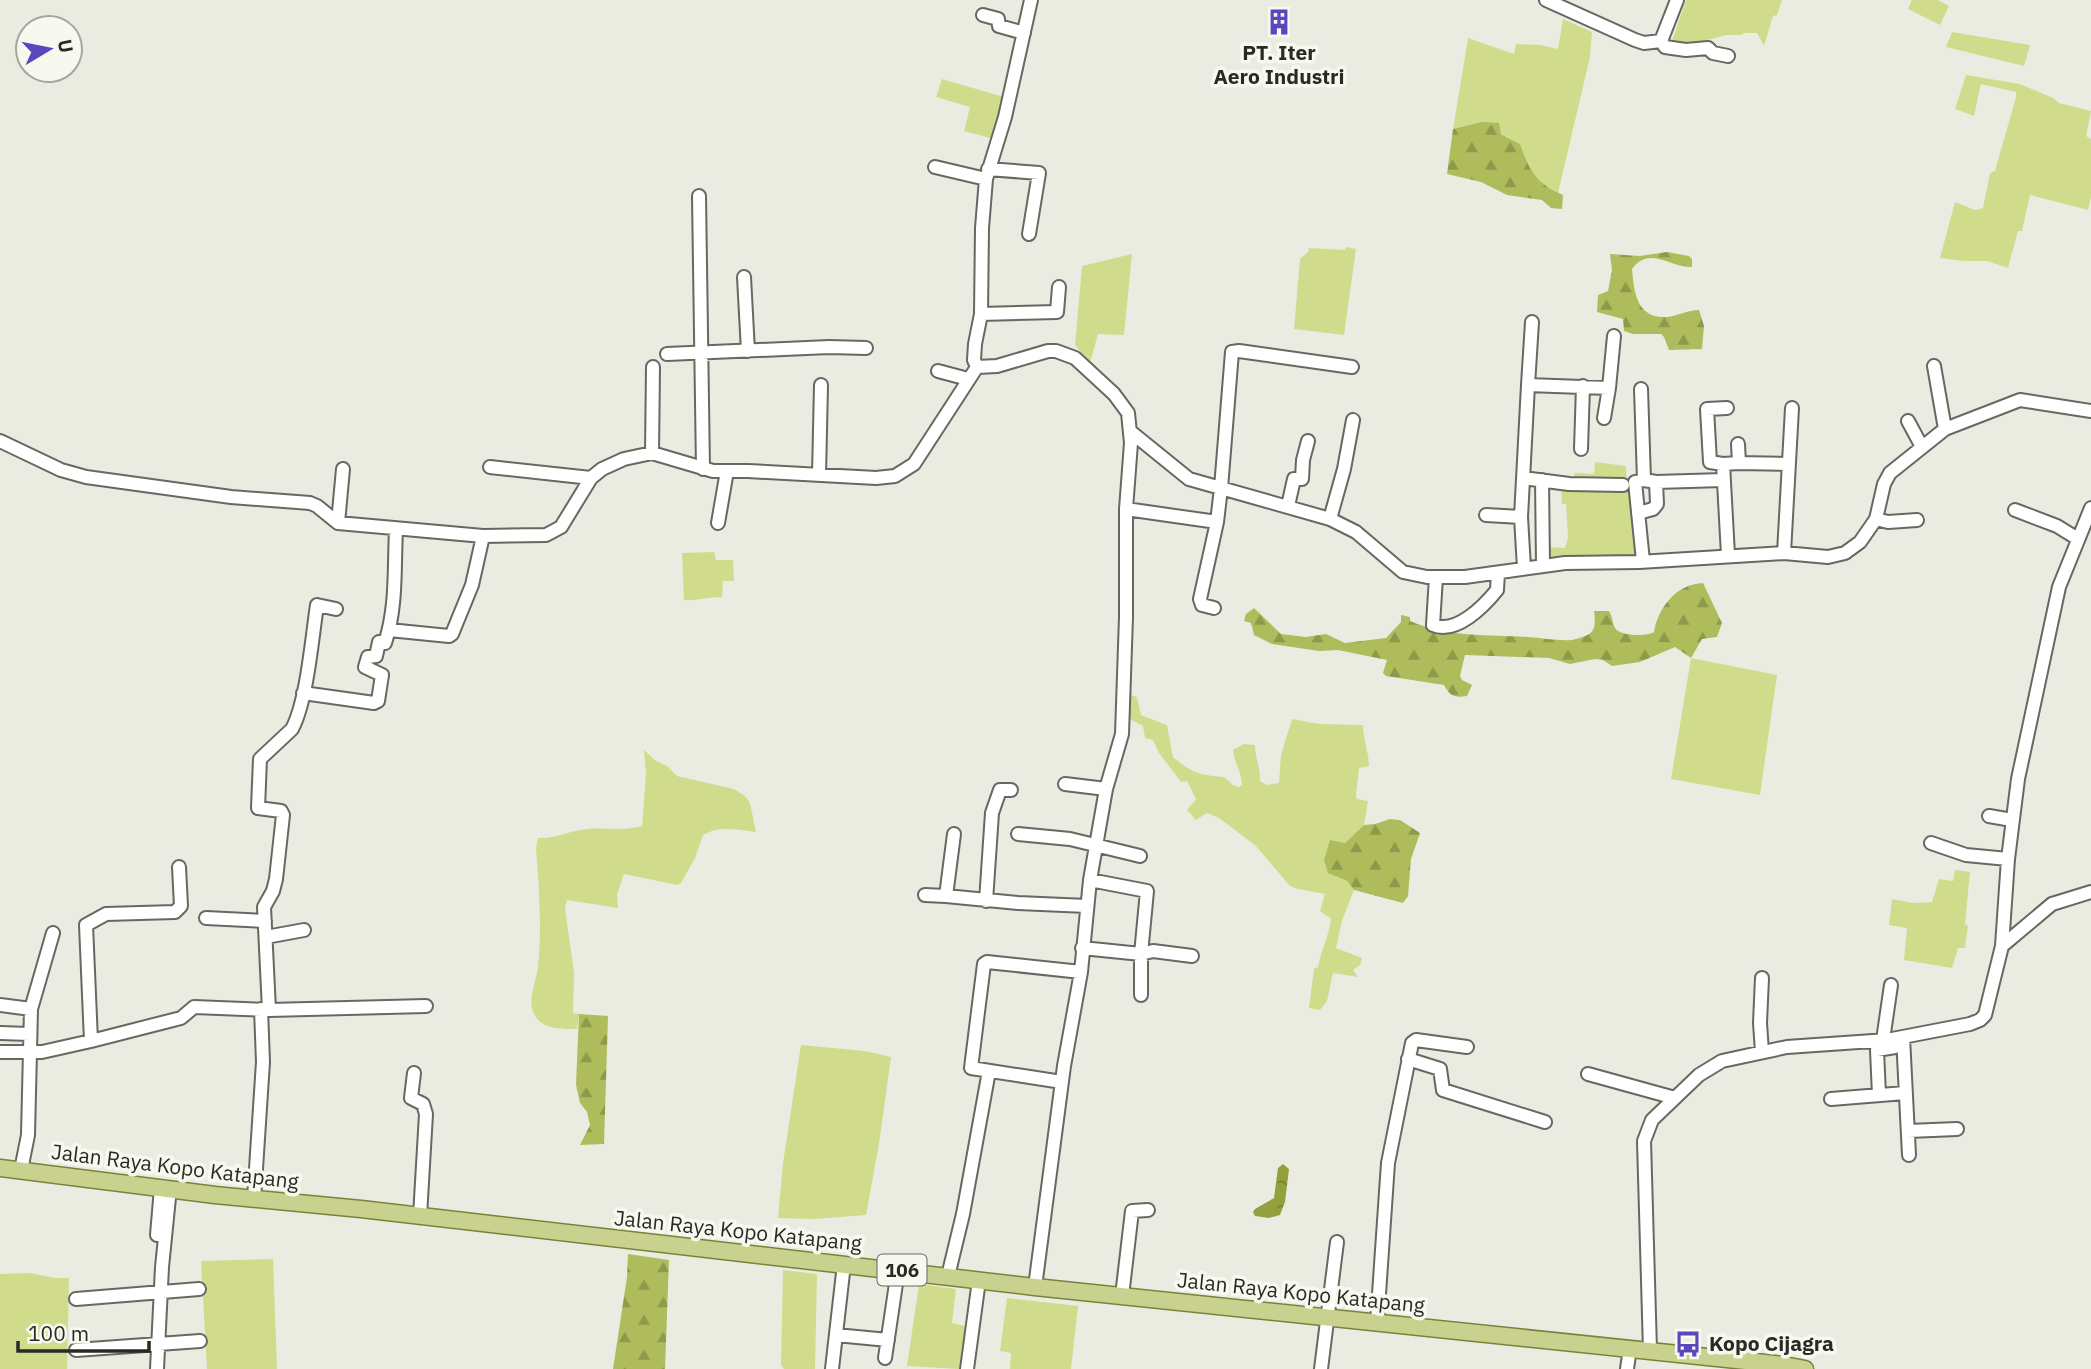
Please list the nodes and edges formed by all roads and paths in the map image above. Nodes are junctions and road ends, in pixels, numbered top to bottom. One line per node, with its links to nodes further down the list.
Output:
1 (1031, 0): 5 (street)
2 (1546, 0): 6 (street)
3 (1676, 0): 6 (street)
4 (983, 15): 5 (street)
5 (1024, 33): 9 (street)
6 (1661, 41): 7 (street)
7 (1728, 56)
8 (935, 167): 9 (street)
9 (987, 174): 11 (street); 14 (street)
10 (699, 196): 19 (street)
11 (1029, 234)
12 (744, 276): 18 (street)
13 (1059, 287): 14 (street)
14 (981, 314): 23 (street)
15 (1532, 322): 27 (street)
16 (1614, 336): 30 (street)
17 (866, 348): 18 (street)
18 (748, 351): 19 (street)
19 (701, 352): 20 (street); 51 (street)
20 (667, 354)
21 (1934, 366): 38 (street)
22 (653, 367): 45 (street)
23 (977, 367): 26 (street); 39 (street)
24 (1352, 367): 60 (street)
25 (938, 372): 26 (street)
26 (968, 379): 53 (street)
27 (1528, 384): 29 (street); 55 (street)
28 (821, 385): 53 (street)
29 (1583, 386): 30 (street); 44 (street)
30 (1609, 388): 35 (street)
31 (1641, 389): 58 (street)
32 (1727, 408): 47 (street)
33 (1792, 408): 48 (street)
34 (2091, 411): 38 (street)
35 (1604, 418)
36 (1353, 420): 68 (street)
37 (1908, 421): 43 (street)
38 (1945, 429): 43 (street)
39 (1131, 432): 60 (street); 63 (street)
40 (0, 441): 72 (street)
41 (1308, 441): 61 (street)
42 (1738, 444): 46 (street)
43 (1922, 446): 69 (street)
44 (1581, 449)
45 (652, 453): 51 (street); 54 (street)
46 (1739, 463): 47 (street); 48 (street)
47 (1723, 464): 57 (street)
48 (1788, 464): 77 (street)
49 (490, 467): 54 (street)
50 (343, 469): 72 (street)
51 (703, 470): 52 (street)
52 (727, 471): 53 (street); 73 (street)
53 (819, 475)
54 (591, 478): 76 (street)
55 (1523, 478): 56 (street); 67 (street)
56 (1542, 480): 59 (street); 80 (street)
57 (1723, 480): 58 (street); 78 (street)
58 (1650, 481): 65 (street); 65 (street)
59 (1623, 485)
60 (1221, 488): 61 (street); 71 (street)
61 (1288, 506): 68 (street)
62 (2091, 508): 75 (street)
63 (1126, 509): 71 (street); 89 (street)
64 (2015, 510): 75 (street)
65 (1638, 513): 79 (street)
66 (1486, 515): 67 (street)
67 (1521, 517): 81 (street)
68 (1330, 519): 83 (street)
69 (1876, 519): 70 (street); 77 (street)
70 (1917, 520)
71 (1217, 522): 84 (street)
72 (338, 523): 74 (street)
73 (718, 523)
74 (396, 530): 76 (street); 86 (street)
75 (2081, 532): 92 (street)
76 (483, 536): 86 (street)
77 (1784, 553): 78 (street)
78 (1728, 555): 79 (street)
79 (1643, 561): 80 (street)
80 (1543, 564): 81 (street)
81 (1524, 568): 82 (street)
82 (1497, 573): 83 (street); 83 (street)
83 (1436, 577)
84 (1214, 608)
85 (337, 609): 87 (street)
86 (389, 630): 87 (street)
87 (303, 693): 107 (street)
88 (1065, 784): 89 (street)
89 (1106, 789): 96 (street)
90 (1012, 790): 104 (street)
91 (1989, 816): 92 (street)
92 (2012, 820): 98 (street)
93 (954, 834): 103 (street)
94 (1018, 834): 96 (street)
95 (1931, 843): 98 (street)
96 (1097, 846): 97 (street); 100 (street)
97 (1140, 856)
98 (2008, 859): 111 (street)
99 (179, 867): 125 (street)
100 (1090, 880): 105 (street); 113 (street)
101 (2091, 892): 111 (street)
102 (925, 895): 103 (street)
103 (946, 896): 104 (street)
104 (986, 901): 105 (street)
105 (1087, 906): 112 (street)
106 (206, 918): 107 (street)
107 (265, 921): 110 (street)
108 (304, 930): 110 (street)
109 (53, 933): 121 (street)
110 (266, 937): 122 (street)
111 (2002, 946): 126 (street)
112 (1082, 948): 113 (street); 115 (street)
113 (1141, 954): 114 (street); 118 (street)
114 (1192, 956)
115 (1081, 972): 132 (street); 135 (street)
116 (1762, 978): 130 (street)
117 (1891, 985): 126 (street)
118 (1141, 995)
119 (0, 1005): 121 (street)
120 (426, 1006): 122 (street)
121 (31, 1009): 124 (street)
122 (265, 1009): 125 (street); 147 (street)
123 (0, 1033): 124 (street)
124 (29, 1034): 129 (street)
125 (91, 1041): 129 (street)
126 (1894, 1041): 130 (street); 136 (street); 137 (street)
127 (1468, 1047): 131 (street)
128 (0, 1052): 129 (street)
129 (29, 1052): 145 (street)
130 (1762, 1052): 138 (street)
131 (1408, 1059): 140 (street); 161 (street)
132 (989, 1071): 135 (street); 153 (street)
133 (414, 1073): 149 (street)
134 (1588, 1074): 138 (street)
135 (1062, 1082): 155 (street)
136 (1905, 1093): 137 (street); 142 (street)
137 (1880, 1095): 139 (street)
138 (1675, 1098): 168 (street)
139 (1831, 1099)
140 (1545, 1122)
141 (1957, 1129): 142 (street)
142 (1908, 1130): 143 (street)
143 (1909, 1155)
144 (0, 1168): 145 (main road, Jalan Raya Kopo Katapang / 106)
145 (21, 1170): 146 (main road, Jalan Raya Kopo Katapang / 106)
146 (166, 1188): 147 (main road, Jalan Raya Kopo Katapang / 106); 157 (street)
147 (254, 1199): 149 (main road, Jalan Raya Kopo Katapang / 106)
148 (1148, 1210): 158 (street)
149 (420, 1216): 151 (main road, Jalan Raya Kopo Katapang / 106)
150 (1336, 1242): 160 (street)
151 (844, 1264): 152 (main road, Jalan Raya Kopo Katapang / 106); 162 (street)
152 (898, 1270): 153 (main road, Jalan Raya Kopo Katapang / 106); 163 (street)
153 (948, 1276): 154 (main road, Jalan Raya Kopo Katapang / 106)
154 (979, 1280): 155 (main road, Jalan Raya Kopo Katapang / 106); 174 (street)
155 (1035, 1287): 158 (main road, Jalan Raya Kopo Katapang / 106)
156 (200, 1289): 157 (street)
157 (162, 1292): 159 (street); 165 (street)
158 (1122, 1296): 160 (main road, Jalan Raya Kopo Katapang / 106)
159 (76, 1298)
160 (1328, 1318): 161 (main road, Jalan Raya Kopo Katapang / 106); 175 (street)
161 (1377, 1323): 166 (main road, Jalan Raya Kopo Katapang / 106)
162 (836, 1335): 163 (street); 173 (street)
163 (888, 1340): 169 (street)
164 (200, 1341): 165 (street)
165 (159, 1344): 167 (street); 172 (street)
166 (1630, 1348): 168 (main road, Jalan Raya Kopo Katapang / 106); 176 (street)
167 (76, 1350)
168 (1650, 1350): 170 (main road, Jalan Raya Kopo Katapang / 106)
169 (885, 1358)
170 (1717, 1364): 171 (main road, Jalan Raya Kopo Katapang / 106)
171 (1784, 1367): 177 (main road, Jalan Raya Kopo Katapang / 106)
172 (157, 1369)
173 (832, 1369)
174 (967, 1369)
175 (1321, 1369)
176 (1627, 1369)
177 (1805, 1369)

